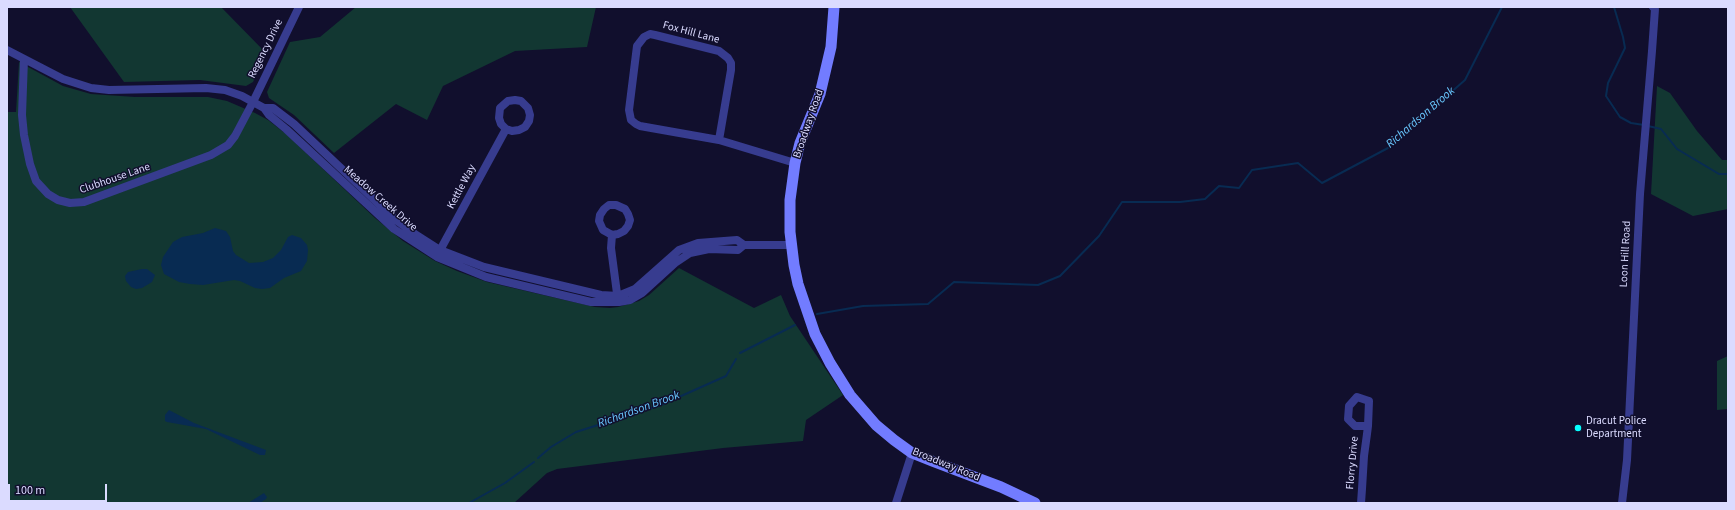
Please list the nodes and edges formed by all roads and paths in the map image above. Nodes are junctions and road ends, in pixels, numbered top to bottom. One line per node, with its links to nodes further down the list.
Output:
1 (299, 7): 6 (street, Regency Drive)
2 (834, 7): 9 (main road, Broadway Road)
3 (1655, 8): 21 (street, Loon Hill Road)
4 (7, 50): 5 (street, Meadow Creek Drive)
5 (24, 59): 6 (street, Meadow Creek Drive); 6 (street, Clubhouse Lane)
6 (253, 102): 12 (street, Meadow Creek Drive)
7 (506, 129): 12 (street, Kettle Way)
8 (719, 140): 8 (street, Fox Hill Lane); 9 (street, Fox Hill Lane)
9 (795, 163): 11 (main road, Broadway Road)
10 (612, 235): 15 (street)
11 (791, 245): 15 (street, Meadow Creek Drive); 17 (main road, Broadway Road)
12 (439, 253): 13 (street, Meadow Creek Drive); 14 (street, Meadow Creek Drive)
13 (524, 277): 14 (street); 15 (street, Meadow Creek Drive)
14 (522, 285): 15 (street, Meadow Creek Drive)
15 (618, 299)
16 (1368, 426): 20 (street, Florry Drive)
17 (912, 453): 18 (street); 19 (main road, Broadway Road)
18 (896, 503)
19 (1035, 503)
20 (1360, 503)
21 (1622, 503)

